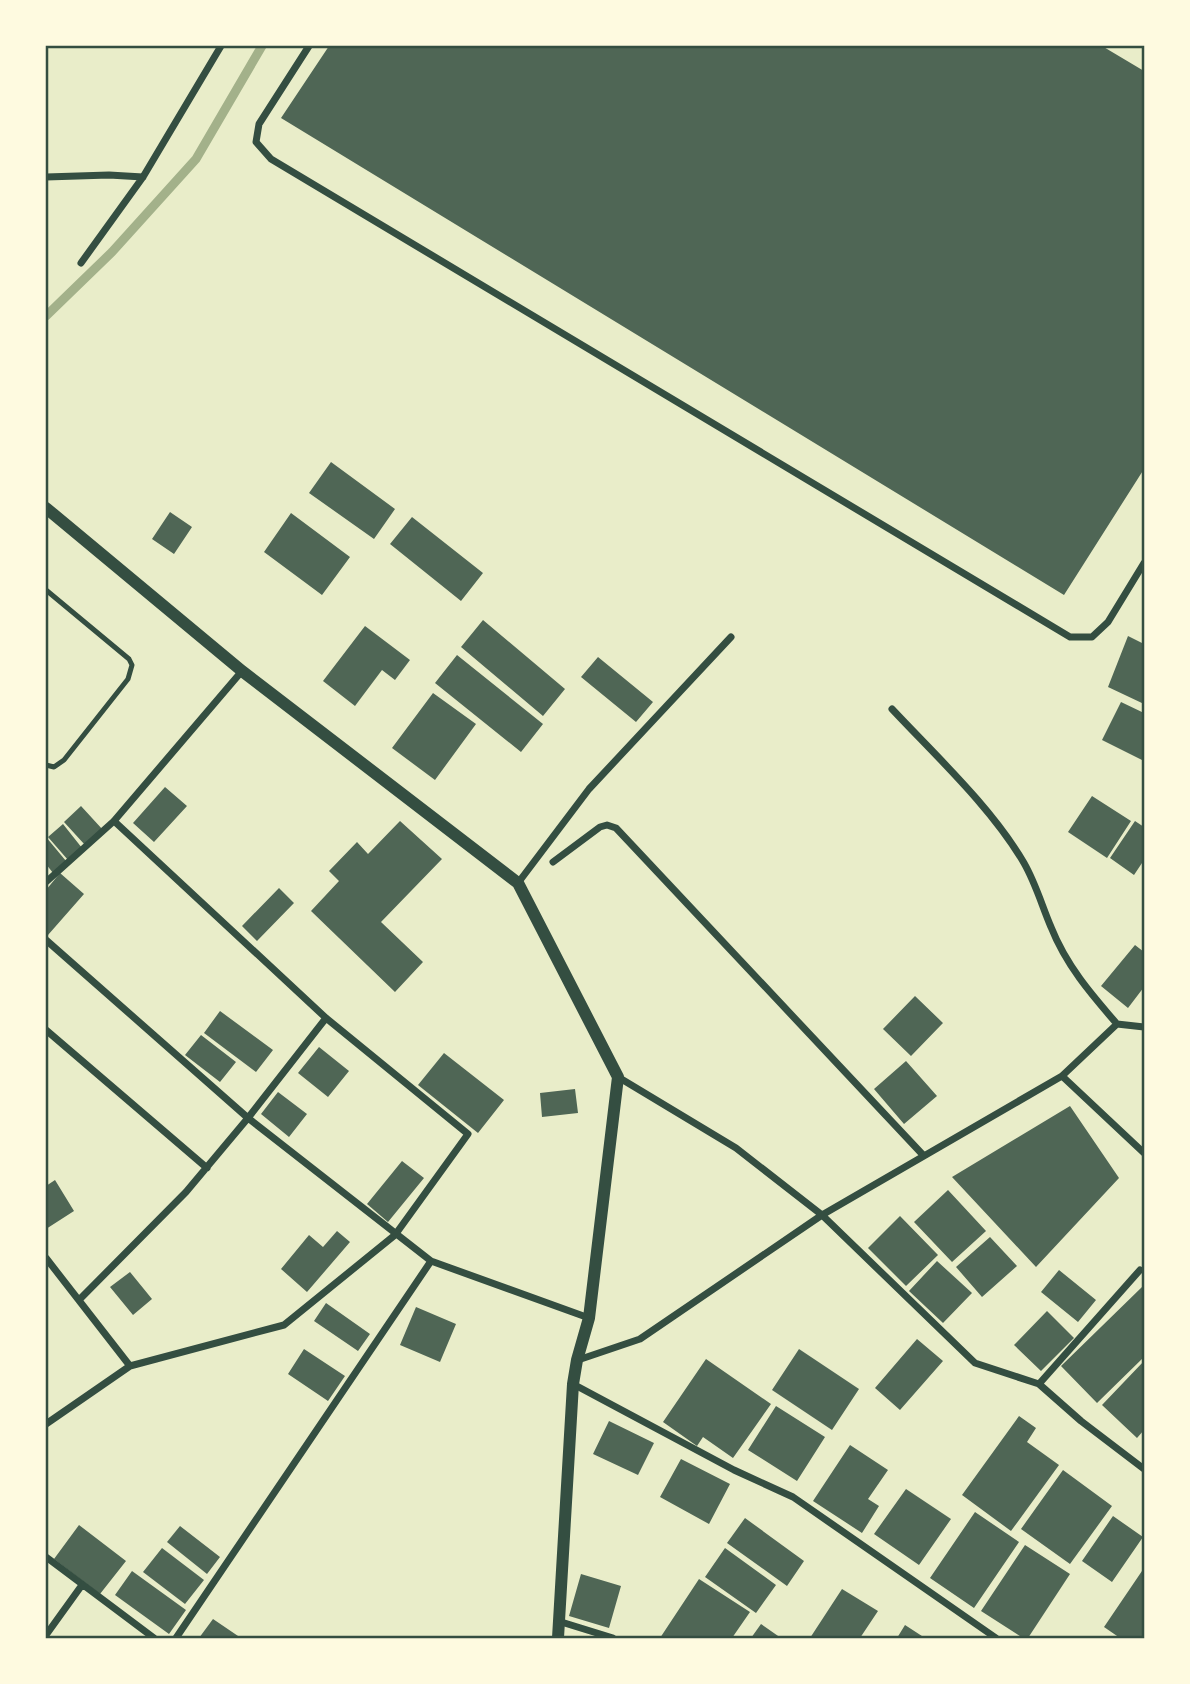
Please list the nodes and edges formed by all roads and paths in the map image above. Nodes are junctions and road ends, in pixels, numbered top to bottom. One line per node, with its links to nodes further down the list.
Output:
1 (221, 46): 4 (street)
2 (309, 46): 7 (street)
3 (46, 177): 4 (street)
4 (143, 177): 5 (street)
5 (81, 263)
6 (46, 508): 10 (street)
7 (1144, 564)
8 (46, 590): 12 (lane)
9 (731, 637): 16 (street)
10 (242, 671): 13 (street); 16 (street)
11 (892, 709): 19 (street)
12 (46, 765)
13 (114, 821): 15 (street); 18 (street)
14 (553, 862): 26 (street)
15 (46, 882)
16 (518, 883): 23 (street)
17 (46, 940): 24 (street)
18 (326, 1018): 24 (street); 29 (street)
19 (1117, 1024): 20 (street); 22 (street)
20 (1144, 1027)
21 (46, 1030): 27 (street)
22 (1062, 1076): 25 (street); 26 (street)
23 (618, 1077): 28 (street); 34 (street)
24 (247, 1118): 27 (street); 29 (street)
25 (1144, 1153)
26 (923, 1156): 28 (street)
27 (207, 1168): 33 (street)
28 (822, 1215): 35 (street); 38 (street)
29 (395, 1235): 31 (street); 36 (street)
30 (46, 1258): 33 (street)
31 (431, 1261): 34 (street); 46 (street)
32 (1140, 1270): 38 (street)
33 (79, 1300): 36 (street)
34 (589, 1318): 35 (street)
35 (577, 1360): 37 (street)
36 (130, 1366): 39 (street)
37 (573, 1384): 43 (street); 49 (street)
38 (1039, 1384): 40 (street)
39 (46, 1424)
40 (1144, 1469)
41 (46, 1557): 42 (street)
42 (82, 1585): 44 (street); 45 (street)
43 (558, 1621): 47 (street); 48 (street)
44 (46, 1635)
45 (154, 1639)
46 (176, 1639)
47 (558, 1639)
48 (613, 1639)
49 (996, 1639)

